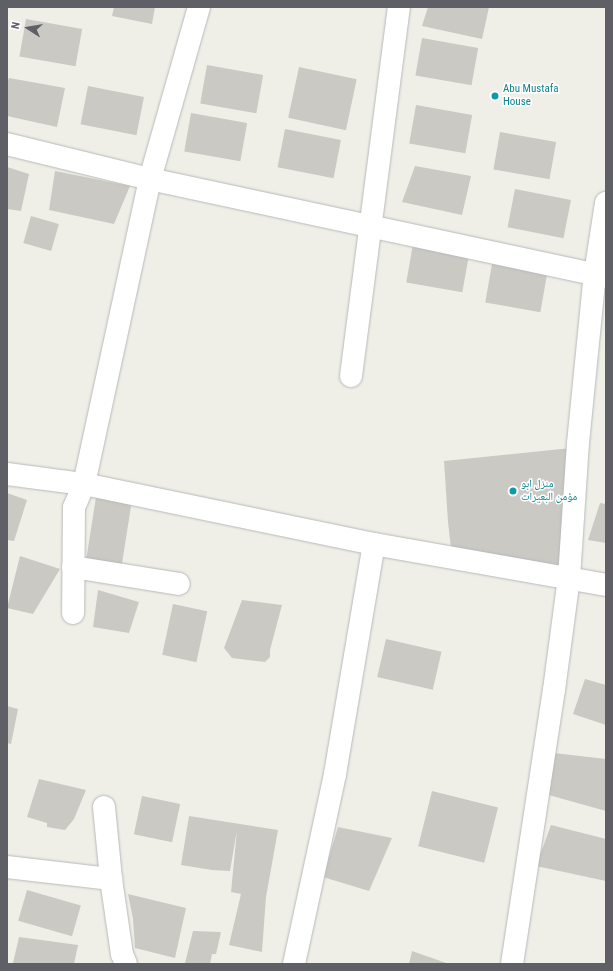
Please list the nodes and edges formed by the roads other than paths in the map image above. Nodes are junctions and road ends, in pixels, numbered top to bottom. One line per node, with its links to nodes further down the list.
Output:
1 (199, 7): 4 (street)
2 (399, 7): 6 (street)
3 (7, 144): 4 (street)
4 (150, 179): 6 (street); 10 (street)
5 (606, 203): 7 (street)
6 (372, 226): 7 (street); 8 (street)
7 (600, 275): 13 (street)
8 (351, 376)
9 (7, 474): 10 (street)
10 (84, 484): 11 (street); 12 (street)
11 (374, 544): 13 (street); 21 (street)
12 (73, 567): 14 (street); 16 (street)
13 (569, 578): 15 (street); 22 (street)
14 (179, 584)
15 (606, 585)
16 (73, 613)
17 (104, 807): 19 (street)
18 (7, 867): 19 (street)
19 (111, 879): 20 (street)
20 (126, 964)
21 (294, 964)
22 (512, 964)

